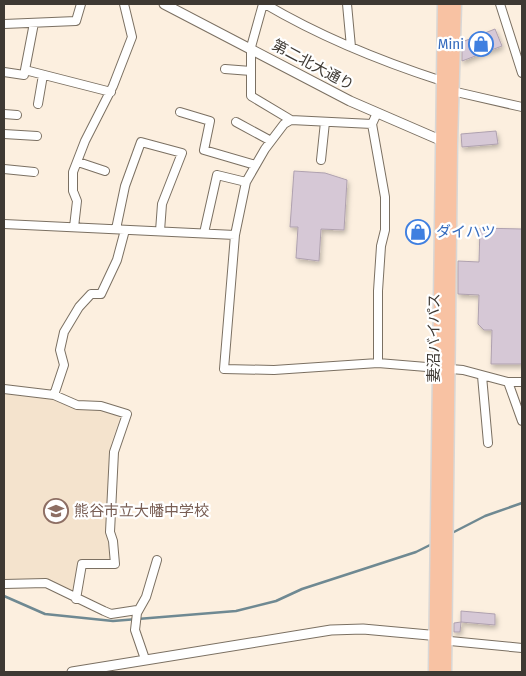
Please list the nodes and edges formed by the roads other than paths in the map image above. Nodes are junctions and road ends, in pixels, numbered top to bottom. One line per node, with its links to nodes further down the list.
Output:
1 (81, 4): 9 (street)
2 (124, 4): 21 (street)
3 (164, 4): 11 (street, 第二北大通り)
4 (264, 4): 11 (street); 12 (street)
5 (347, 4): 12 (street)
6 (444, 4): 19 (highway, 妻沼バイパス)
7 (455, 4): 20 (highway, 妻沼バイパス)
8 (500, 4): 17 (street)
9 (34, 23): 10 (street); 14 (street)
10 (4, 24)
11 (251, 47): 15 (street); 25 (street, 第二北大通り)
12 (351, 48): 19 (street)
13 (225, 69): 15 (street)
14 (25, 70): 16 (street); 18 (street)
15 (250, 71): 28 (street)
16 (4, 72)
17 (522, 73)
18 (44, 75): 21 (street); 22 (street)
19 (442, 81): 35 (highway, 妻沼バイパス)
20 (452, 91): 23 (street); 35 (highway, 妻沼バイパス)
21 (111, 92): 37 (street)
22 (38, 104)
23 (522, 107)
24 (180, 112): 38 (street)
25 (377, 113): 31 (street); 35 (street, 第二北大通り)
26 (4, 114): 27 (street)
27 (17, 115)
28 (291, 120): 30 (street); 34 (street)
29 (236, 122): 34 (street)
30 (325, 122): 31 (street); 36 (street)
31 (372, 124): 50 (street)
32 (4, 134): 33 (street)
33 (37, 136)
34 (271, 141): 38 (street)
35 (446, 142): 51 (highway, 妻沼バイパス)
36 (321, 160)
37 (78, 162): 40 (street); 44 (street)
38 (255, 165): 42 (street)
39 (4, 169): 41 (street)
40 (105, 171)
41 (34, 172)
42 (246, 182): 48 (street); 49 (street)
43 (4, 224): 44 (street)
44 (74, 227): 45 (street)
45 (116, 229): 46 (street); 47 (street)
46 (125, 230): 47 (street); 56 (street)
47 (160, 231): 48 (street)
48 (204, 233): 49 (street)
49 (236, 235): 50 (street)
50 (378, 363): 51 (street)
51 (444, 369): 52 (street); 63 (highway, 妻沼バイパス)
52 (482, 376): 53 (street); 58 (street)
53 (508, 382): 54 (street); 57 (street)
54 (522, 382)
55 (4, 389): 56 (street)
56 (54, 394): 61 (street)
57 (522, 421)
58 (488, 443)
59 (157, 560): 62 (street)
60 (4, 584): 61 (street)
61 (76, 599): 62 (street)
62 (137, 612): 65 (street)
63 (441, 636): 64 (street); 65 (street); 67 (highway, 妻沼バイパス); 68 (highway, 妻沼バイパス)
64 (522, 648)
65 (145, 659): 66 (street)
66 (72, 672)
67 (435, 672)
68 (445, 672)

